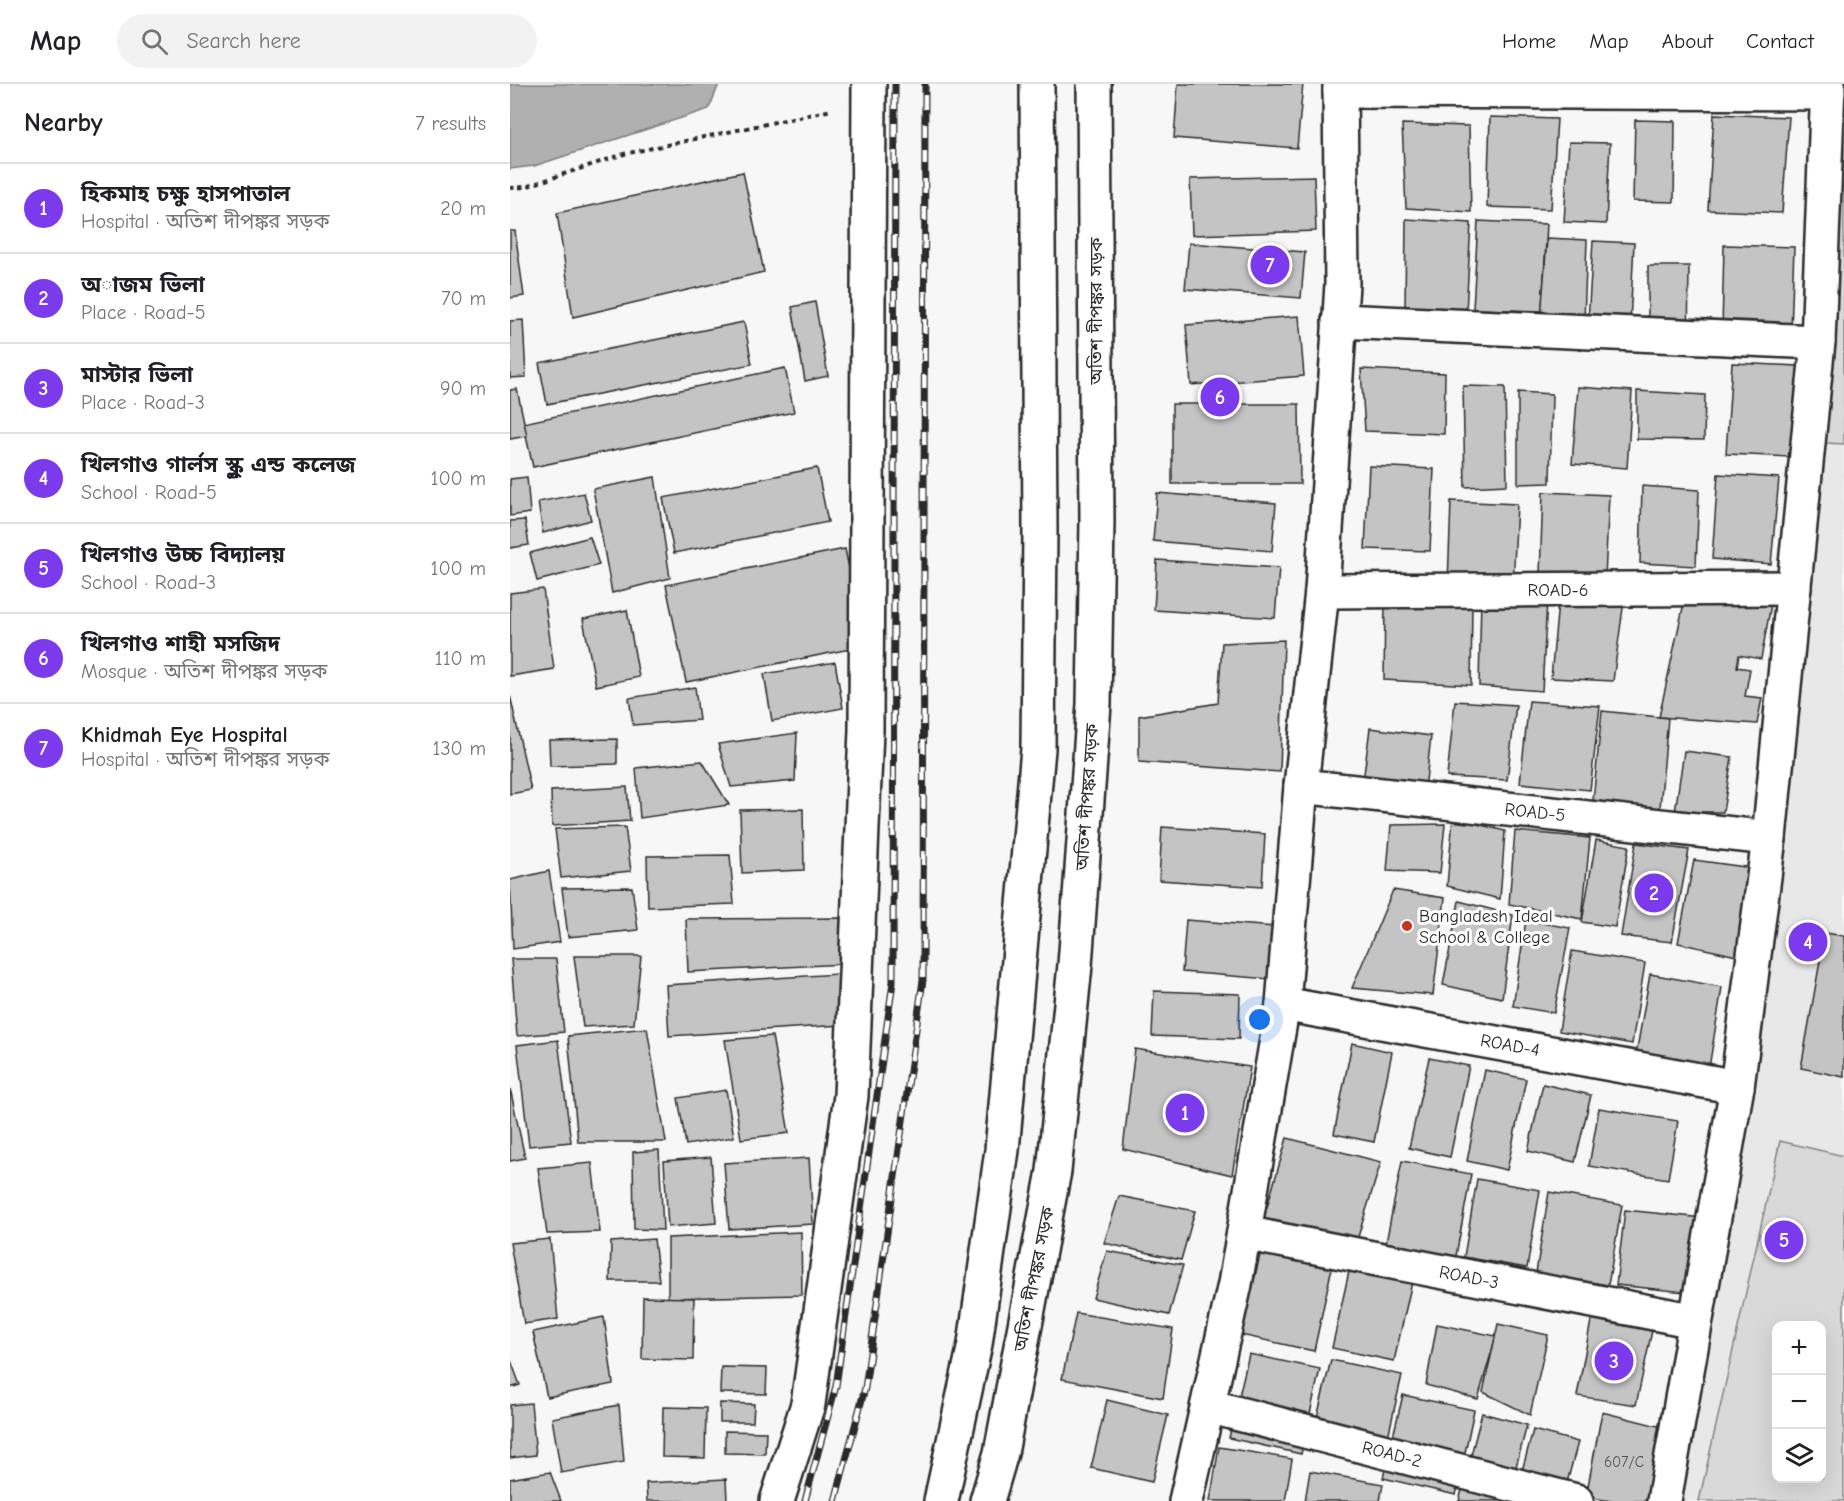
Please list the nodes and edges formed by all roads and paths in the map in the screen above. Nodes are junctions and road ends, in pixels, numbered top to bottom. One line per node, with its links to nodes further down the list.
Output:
1 (1037, 84): 19 (street)
2 (1094, 84): 20 (street, অতিশ দীপঙ্কর সড়ক)
3 (1340, 88): 4 (street); 7 (street)
4 (1828, 89): 8 (street)
5 (869, 93): 6 (path); 18 (street)
6 (510, 188)
7 (1339, 321): 8 (street); 10 (street)
8 (1818, 342): 9 (street)
9 (1794, 588): 10 (street, ROAD-6); 12 (street)
10 (1322, 591): 11 (street)
11 (1301, 786): 12 (street, ROAD-5); 13 (street)
12 (1769, 838): 14 (street)
13 (1283, 1004): 14 (street, ROAD-4); 15 (street)
14 (1737, 1087): 16 (street)
15 (1244, 1233): 16 (street, ROAD-3); 17 (street)
16 (1695, 1321): 23 (street)
17 (1208, 1407): 21 (street); 22 (street, ROAD-2)
18 (777, 1501)
19 (941, 1501)
20 (987, 1501)
21 (1186, 1501)
22 (1576, 1501)
23 (1664, 1501)

